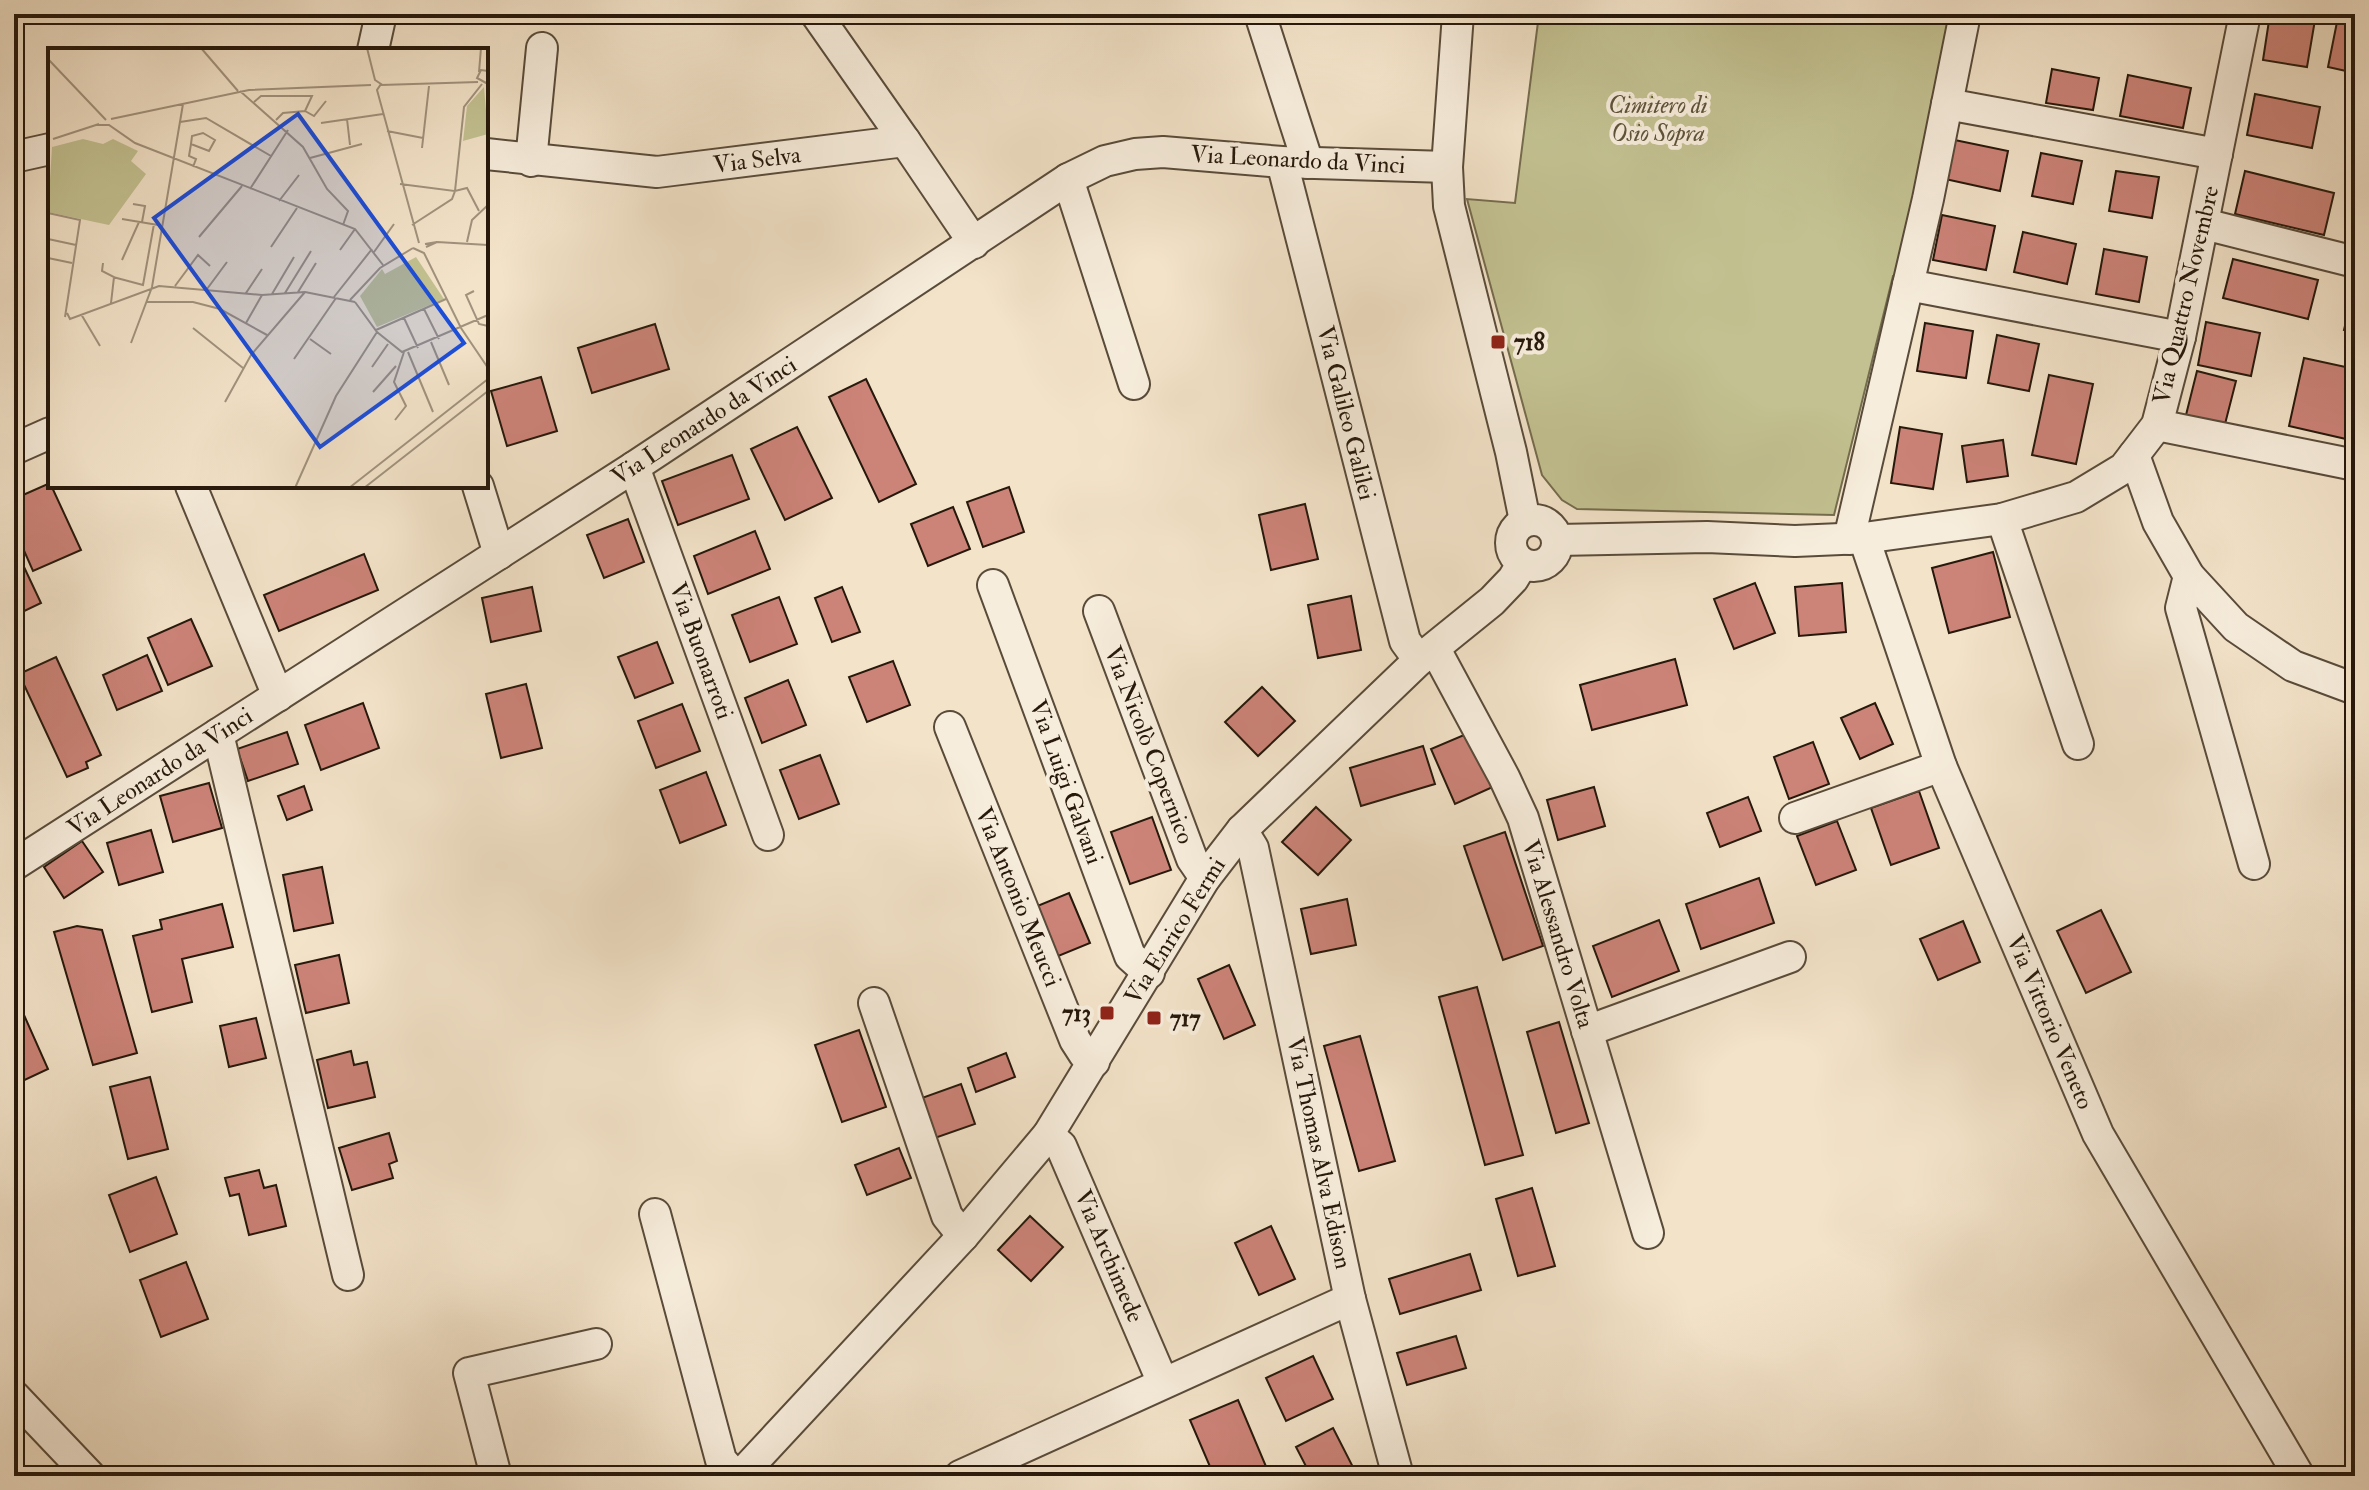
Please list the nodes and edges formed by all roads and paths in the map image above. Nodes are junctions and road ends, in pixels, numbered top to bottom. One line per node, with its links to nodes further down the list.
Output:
1 (381, 14): 7 (street)
2 (816, 14): 10 (street)
3 (1260, 14): 16 (street, Via Galileo Galilei)
4 (1458, 14): 17 (street)
5 (1965, 14): 9 (street)
6 (2245, 14): 13 (street, Via Quattro Novembre)
7 (373, 48)
8 (542, 48): 15 (street)
9 (1947, 104): 13 (street); 22 (street)
10 (905, 141): 15 (street, Via Selva); 20 (street)
11 (48, 149): 14 (street)
12 (488, 154): 15 (street, Via Selva)
13 (2217, 154): 19 (street, Via Quattro Novembre)
14 (14, 157)
15 (531, 161)
16 (1295, 163): 17 (street, Via Leonardo da Vinci); 18 (street, Via Leonardo da Vinci); 42 (street, Via Galileo Galilei)
17 (1447, 167): 34 (street)
18 (1068, 179): 20 (street, Via Leonardo da Vinci); 24 (street)
19 (2204, 224): 21 (street); 23 (street, Via Quattro Novembre)
20 (974, 243): 30 (street, Via Leonardo da Vinci)
21 (2355, 262)
22 (1908, 285): 23 (street); 35 (street)
23 (2180, 337): 25 (street, Via Quattro Novembre)
24 (1134, 384)
25 (2157, 425): 28 (street, Via Quattro Novembre); 29 (street)
26 (48, 434): 27 (street)
27 (14, 449)
28 (2134, 455): 33 (street, Via Quattro Novembre); 39 (street)
29 (2355, 465)
30 (634, 467): 37 (street, Via Leonardo da Vinci); 51 (street, Via Buonarroti)
31 (192, 488): 44 (street)
32 (479, 488): 37 (street)
33 (2002, 519): 35 (street, Via Quattro Novembre); 47 (street)
34 (1525, 521): 36 (street); 38 (street)
35 (1856, 538): 36 (street, Via Quattro Novembre); 48 (street, Via Vittorio Veneto)
36 (1558, 540): 38 (street)
37 (499, 554): 44 (street, Via Leonardo da Vinci)
38 (1522, 564): 42 (street, Via Enrico Fermi)
39 (2189, 576): 43 (street); 52 (street)
40 (993, 585): 56 (street, Via Luigi Galvani)
41 (1099, 611): 54 (street, Via Nicolò Copernico)
42 (1427, 654): 50 (street, Via Enrico Fermi); 58 (street, Via Alessandro Volta)
43 (2355, 689)
44 (278, 696): 46 (street, Via Leonardo da Vinci)
45 (950, 727): 59 (street, Via Antonio Meucci)
46 (218, 734): 53 (street, Via Leonardo da Vinci); 64 (street)
47 (2078, 744)
48 (1941, 766): 49 (street); 74 (street, Via Vittorio Veneto)
49 (1795, 818)
50 (1242, 830): 54 (street, Via Enrico Fermi); 65 (street, Via Thomas Alva Edison)
51 (768, 835)
52 (2254, 864)
53 (14, 865)
54 (1205, 878): 56 (street, Via Enrico Fermi)
55 (1790, 957): 58 (street)
56 (1149, 973): 59 (street, Via Enrico Fermi)
57 (874, 1003): 63 (street)
58 (1587, 1031): 62 (street, Via Alessandro Volta)
59 (1094, 1062): 60 (street, Via Enrico Fermi)
60 (1048, 1135): 63 (street, Via Enrico Fermi); 67 (street, Via Archimede)
61 (655, 1214): 71 (street)
62 (1648, 1233)
63 (963, 1236): 71 (street, Via Enrico Fermi)
64 (348, 1275)
65 (1350, 1299): 67 (street); 73 (street, Via Thomas Alva Edison)
66 (596, 1344): 70 (street)
67 (1163, 1383): 72 (street)
68 (14, 1396): 69 (street)
69 (89, 1475)
70 (496, 1476)
71 (738, 1476)
72 (960, 1476)
73 (1398, 1476)
74 (2299, 1476)

